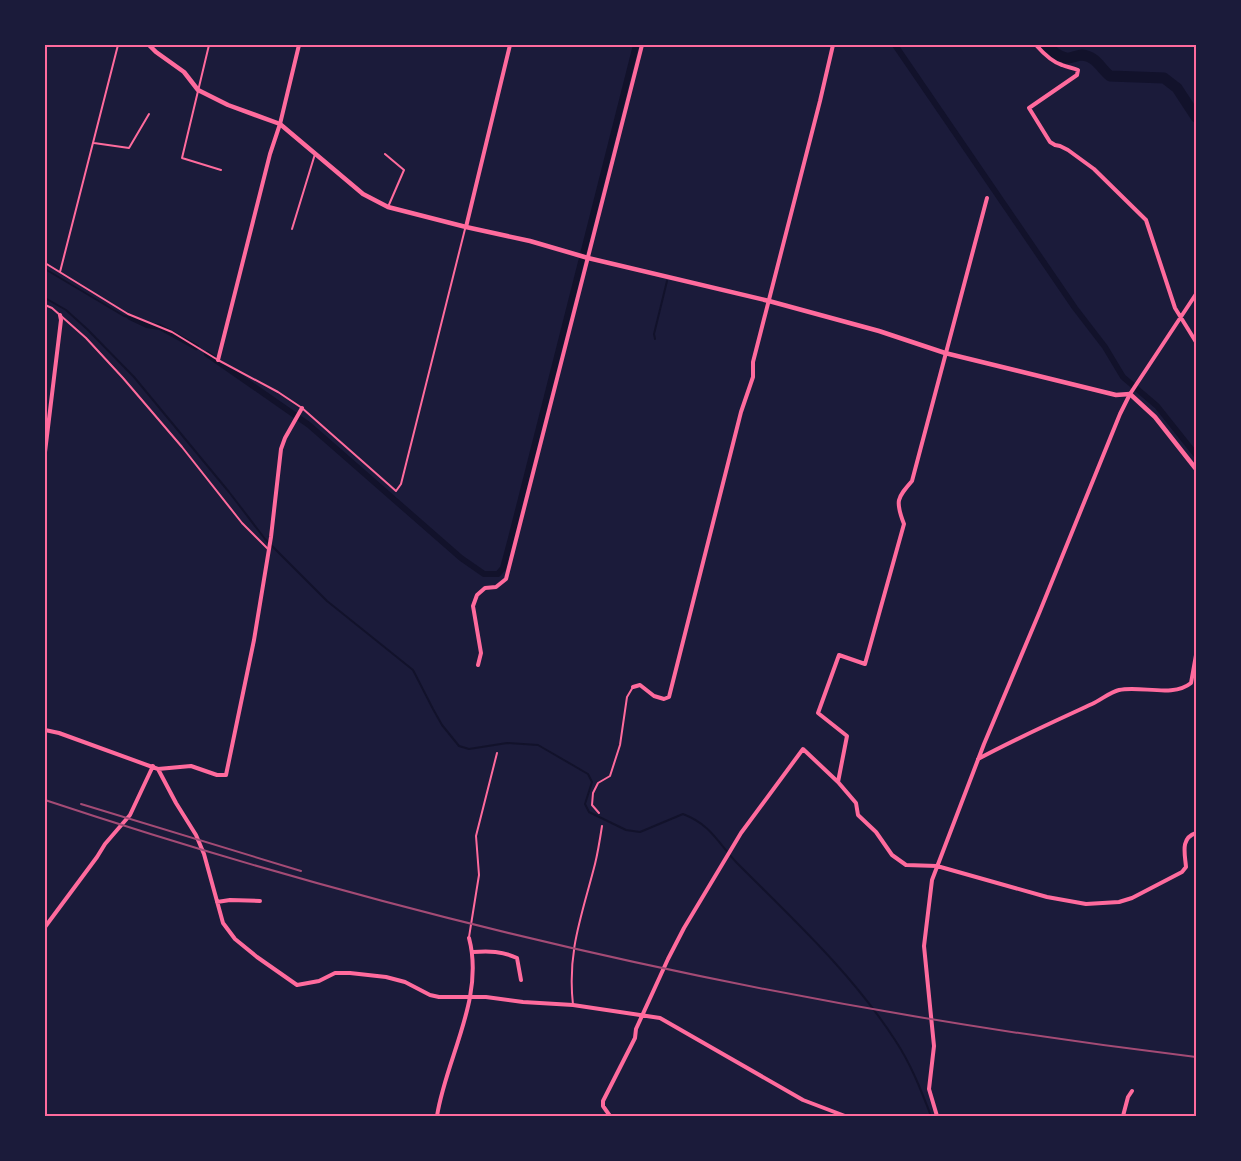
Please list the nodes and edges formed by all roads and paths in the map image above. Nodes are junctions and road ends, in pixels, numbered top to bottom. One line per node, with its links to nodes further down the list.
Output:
1 (118, 45): 12 (lane)
2 (149, 45): 9 (street)
3 (209, 45): 9 (lane)
4 (299, 45): 11 (street)
5 (510, 45): 18 (street)
6 (642, 45): 20 (street)
7 (833, 45): 24 (street)
8 (1036, 45): 27 (street)
9 (198, 90): 11 (street); 15 (lane)
10 (149, 114): 12 (lane)
11 (280, 124): 13 (street); 30 (street)
12 (94, 142): 22 (lane)
13 (315, 153): 17 (street); 19 (lane)
14 (385, 154): 17 (lane)
15 (222, 170)
16 (987, 198): 29 (street)
17 (388, 207): 18 (street)
18 (466, 227): 20 (street); 32 (lane)
19 (292, 229)
20 (588, 258): 24 (street); 37 (street)
21 (45, 263): 22 (lane)
22 (60, 272): 30 (lane)
23 (1196, 294): 27 (street)
24 (769, 301): 29 (street); 38 (street)
25 (45, 305): 26 (lane)
26 (60, 315): 33 (street); 35 (lane)
27 (1180, 318): 28 (street); 31 (street)
28 (1196, 342)
29 (945, 353): 31 (street); 44 (street)
30 (218, 360): 32 (lane)
31 (1130, 394): 34 (street); 41 (street)
32 (302, 408): 35 (street)
33 (45, 452)
34 (1196, 468)
35 (269, 548): 43 (street)
36 (1196, 655): 41 (street)
37 (478, 665)
38 (633, 687): 45 (lane)
39 (45, 730): 42 (street)
40 (497, 753): 52 (lane)
41 (978, 759): 48 (street)
42 (153, 766): 43 (street); 51 (street)
43 (158, 769): 50 (street)
44 (838, 782): 48 (street); 57 (street)
45 (599, 813)
46 (602, 826): 56 (lane)
47 (1196, 833): 48 (street)
48 (937, 866): 62 (street)
49 (260, 901): 50 (street)
50 (217, 902): 55 (street)
51 (45, 927)
52 (469, 938): 53 (street)
53 (472, 952): 54 (street); 55 (street)
54 (521, 980)
55 (470, 997): 56 (street); 59 (street)
56 (573, 1005): 57 (street)
57 (642, 1015): 60 (street); 61 (street)
58 (1132, 1091): 63 (street)
59 (437, 1116)
60 (610, 1116)
61 (845, 1116)
62 (937, 1116)
63 (1123, 1116)

